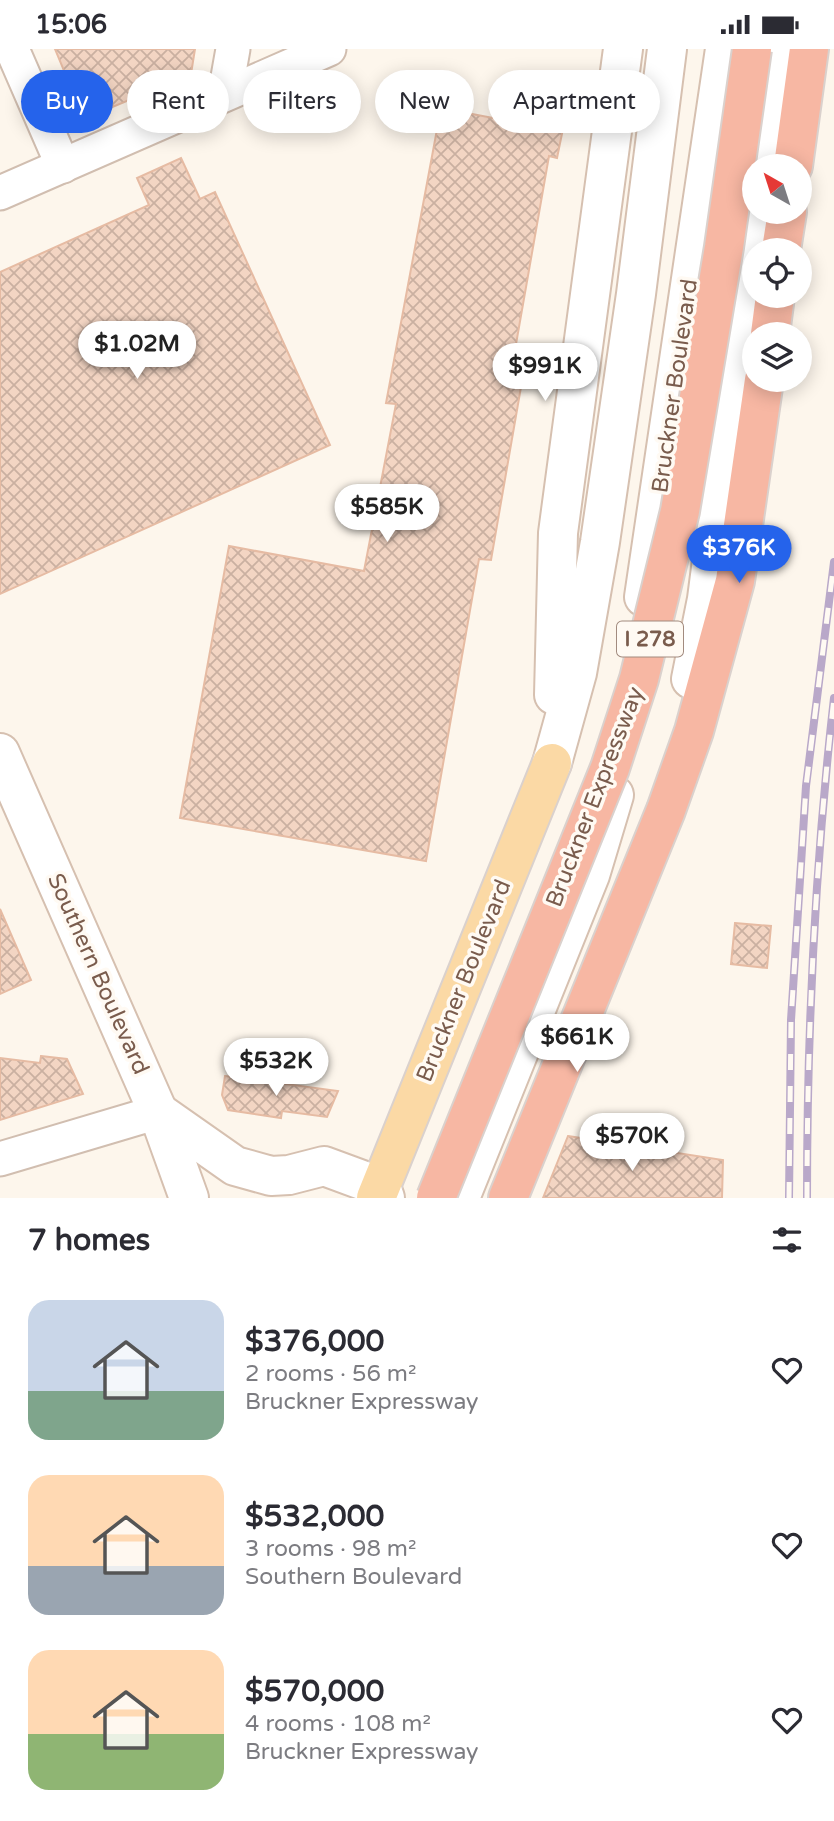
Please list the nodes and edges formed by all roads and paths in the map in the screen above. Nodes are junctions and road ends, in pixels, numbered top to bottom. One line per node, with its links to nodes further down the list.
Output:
1 (12, 49): 13 (street)
2 (233, 49): 8 (street)
3 (328, 49): 9 (street)
4 (623, 49): 20 (main road, Bruckner Boulevard)
5 (667, 49): 20 (main road, Bruckner Boulevard)
6 (725, 49): 16 (main road, Bruckner Boulevard)
7 (779, 51): 11 (main road); 12 (highway); 16 (main road); 26 (highway, Bruckner Expressway / I 278, bridge)
8 (229, 72)
9 (229, 92)
10 (137, 133): 13 (street)
11 (765, 154)
12 (792, 154)
13 (63, 166): 14 (street)
14 (0, 193)
15 (755, 224): 21 (main road)
16 (696, 248): 19 (main road, Bruckner Boulevard)
17 (762, 392): 29 (highway, I 278)
18 (0, 753): 22 (main road, Southern Boulevard)
19 (620, 763): 21 (main road); 27 (main road, Bruckner Boulevard)
20 (552, 764): 24 (main road, Bruckner Boulevard)
21 (604, 929): 28 (main road)
22 (158, 1112): 23 (street); 24 (main road); 25 (main road, Southern Boulevard)
23 (0, 1159)
24 (381, 1194)
25 (188, 1198)
26 (436, 1198)
27 (460, 1198)
28 (495, 1198)
29 (508, 1198)

